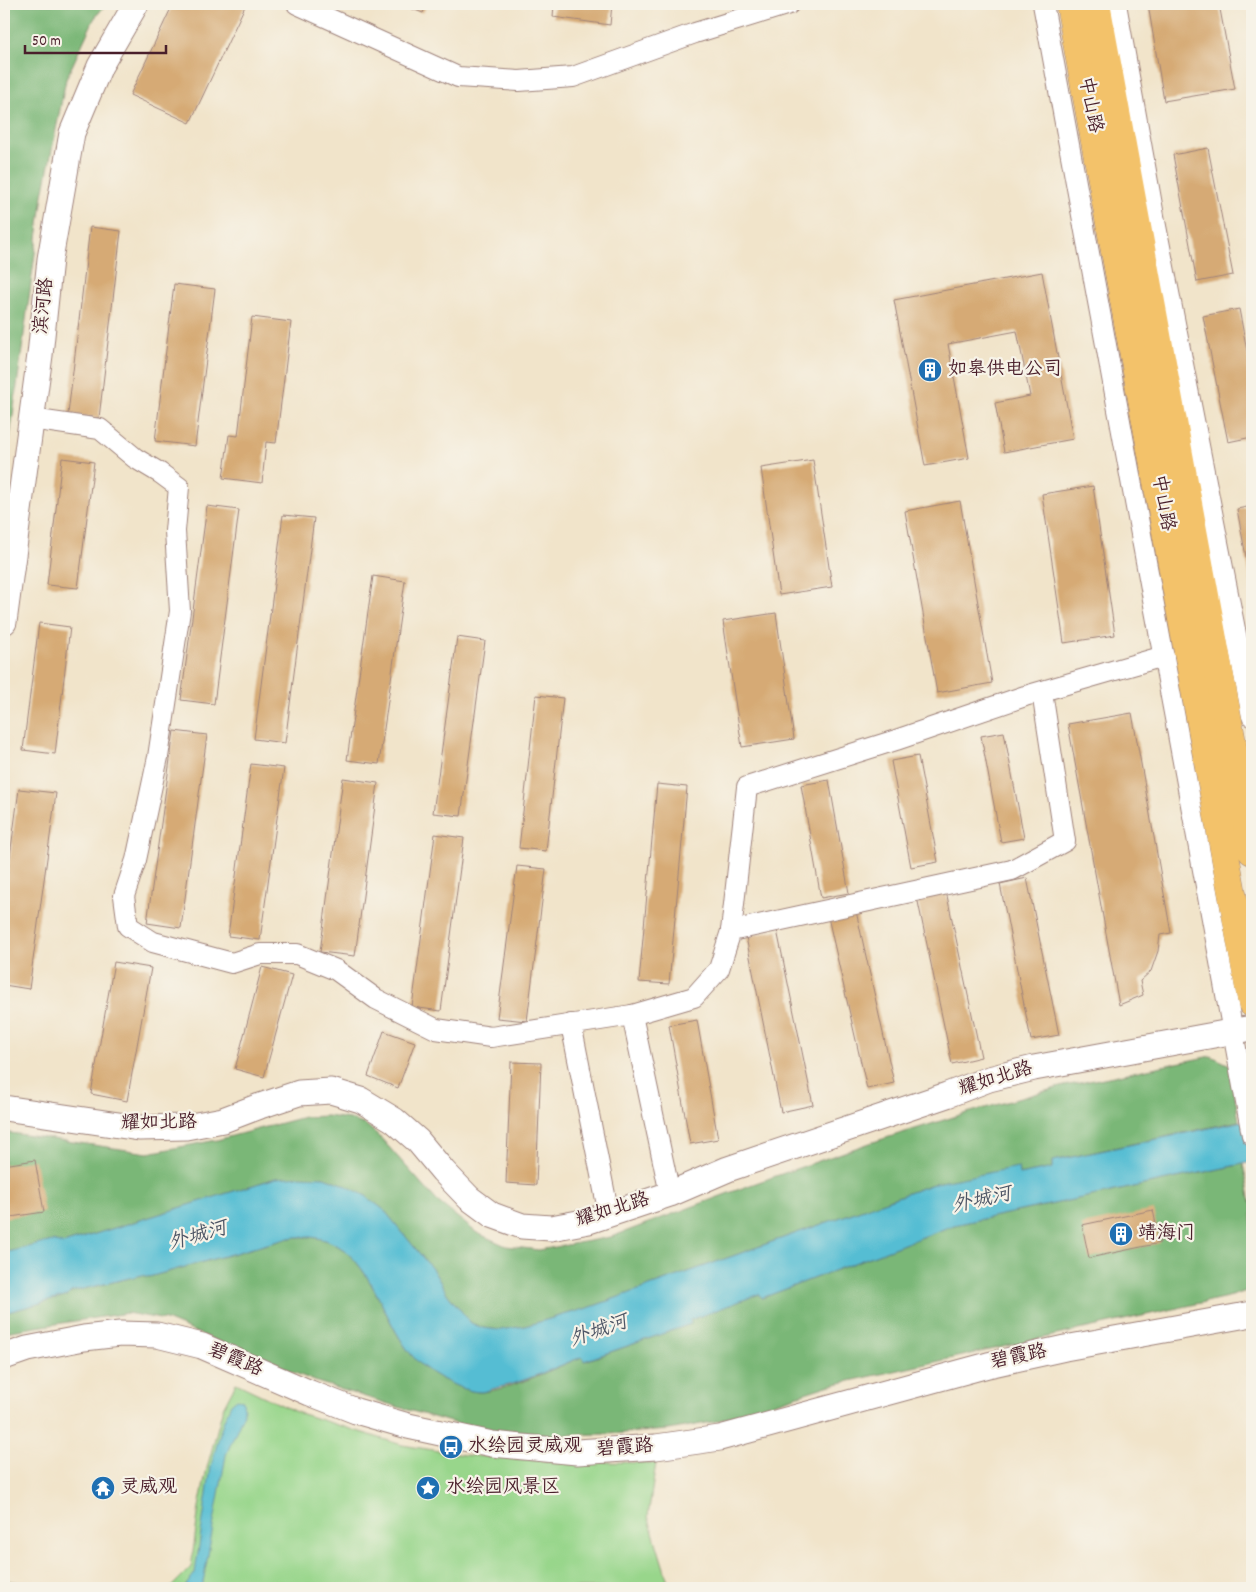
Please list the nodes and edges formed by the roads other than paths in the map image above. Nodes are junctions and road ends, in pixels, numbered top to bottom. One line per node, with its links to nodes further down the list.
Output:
1 (136, 4): 8 (street, 滨河路)
2 (297, 4): 3 (street)
3 (789, 4)
4 (1043, 4): 10 (street)
5 (1070, 4): 15 (main road, 中山路)
6 (1096, 4): 13 (main road, 中山路)
7 (1116, 4): 12 (street)
8 (32, 419): 9 (street, 滨河路); 17 (street)
9 (4, 622)
10 (1164, 656): 11 (street); 18 (street)
11 (1042, 692): 14 (street); 14 (street)
12 (1252, 716)
13 (1252, 851)
14 (731, 931): 16 (street)
15 (1252, 1003)
16 (632, 1015): 17 (street); 21 (street)
17 (571, 1024): 22 (street)
18 (1242, 1029): 20 (street); 21 (street, 耀如北路)
19 (4, 1108): 22 (street, 耀如北路)
20 (1252, 1136)
21 (670, 1194): 22 (street, 耀如北路)
22 (609, 1214)
23 (1252, 1314): 24 (street, 碧霞路)
24 (4, 1357)

